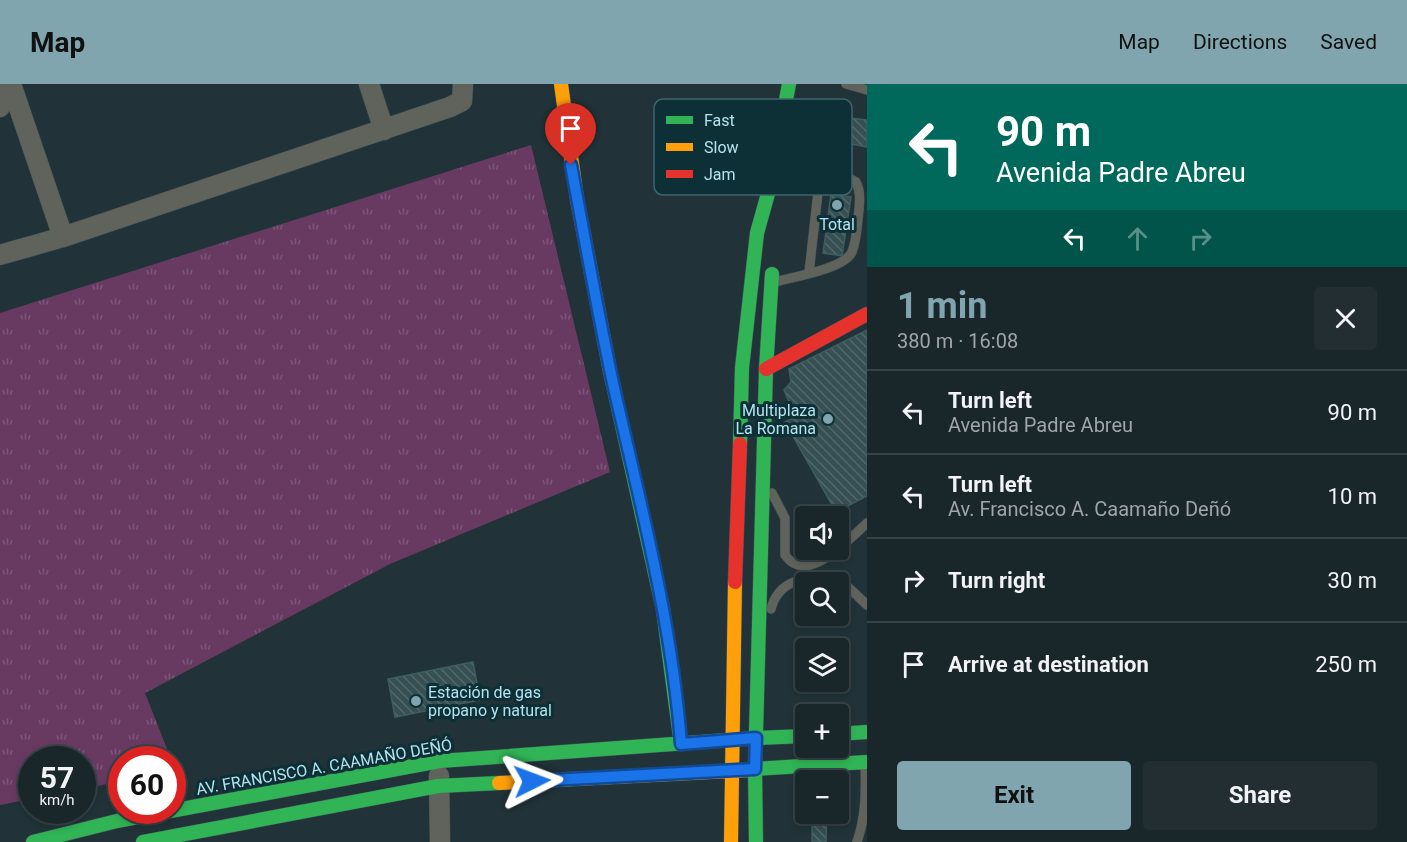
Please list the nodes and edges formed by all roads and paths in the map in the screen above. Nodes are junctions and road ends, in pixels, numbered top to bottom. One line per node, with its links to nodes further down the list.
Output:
1 (11, 84): 9 (street); 16 (street)
2 (369, 84): 10 (street)
3 (463, 84): 10 (street)
4 (561, 84): 34 (main road)
5 (789, 84): 8 (main road)
6 (846, 84): 7 (lane)
7 (867, 90)
8 (786, 99)
9 (0, 107)
10 (384, 130): 16 (street)
11 (852, 180): 19 (lane)
12 (768, 195): 33 (main road)
13 (769, 195): 15 (main road)
14 (817, 195): 19 (lane)
15 (772, 225)
16 (63, 237): 17 (street)
17 (0, 255)
18 (772, 260): 20 (main road)
19 (808, 273): 20 (lane)
20 (771, 283): 22 (main road)
21 (867, 314): 22 (main road)
22 (766, 369): 23 (main road)
23 (764, 477): 24 (lane); 28 (main road)
24 (867, 523)
25 (795, 582): 28 (lane)
26 (849, 588): 27 (lane)
27 (867, 605)
28 (759, 632): 32 (main road)
29 (867, 732): 30 (main road)
30 (849, 733)
31 (795, 736): 32 (main road, AV. FRANCISCO A. CAAMAÑO DEÑÓ)
32 (756, 738): 33 (main road, AV. FRANCISCO A. CAAMAÑO DEÑÓ); 37 (main road)
33 (731, 739): 34 (main road, AV. FRANCISCO A. CAAMAÑO DEÑÓ); 38 (main road)
34 (681, 744): 35 (main road, AV. FRANCISCO A. CAAMAÑO DEÑÓ)
35 (440, 761): 39 (street); 40 (main road, AV. FRANCISCO A. CAAMAÑO DEÑÓ)
36 (866, 762): 37 (main road); 45 (lane)
37 (755, 769): 38 (main road); 44 (main road)
38 (730, 772): 39 (main road); 43 (main road)
39 (438, 786): 41 (main road); 42 (street)
40 (33, 842)
41 (143, 842)
42 (440, 842)
43 (731, 842)
44 (756, 842)
45 (857, 842)

